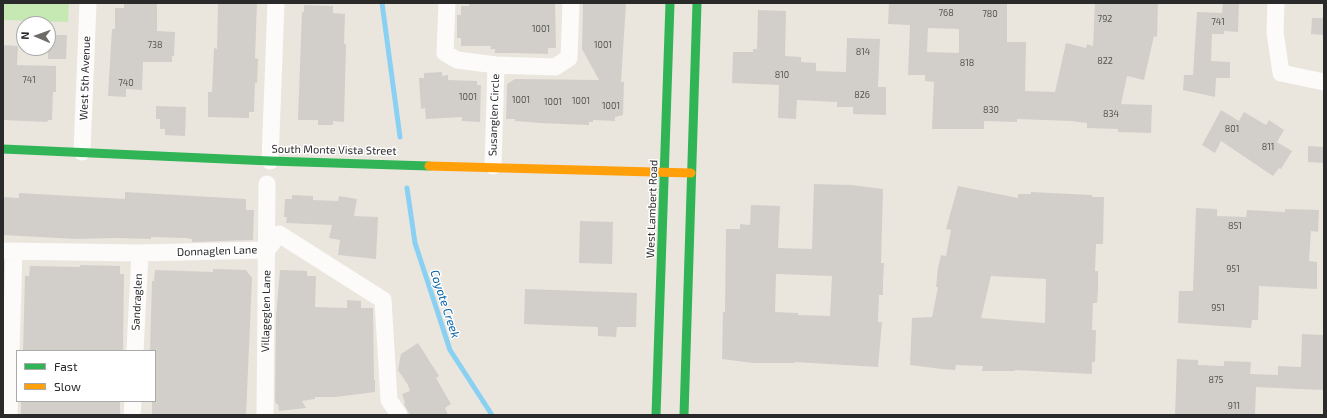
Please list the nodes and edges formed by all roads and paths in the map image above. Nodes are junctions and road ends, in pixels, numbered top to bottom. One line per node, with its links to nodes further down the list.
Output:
1 (88, 3): 11 (street, West 5th Avenue)
2 (276, 3): 12 (street)
3 (447, 3): 8 (street, Susanglen Circle)
4 (571, 3): 8 (street, Susanglen Circle)
5 (670, 3): 15 (main road, West Lambert Road)
6 (697, 3): 14 (main road)
7 (1276, 3): 9 (street)
8 (496, 65): 13 (street, Susanglen Circle)
9 (1324, 82)
10 (3, 149): 11 (main road, South Monte Vista Street)
11 (82, 152): 12 (main road, South Monte Vista Street)
12 (270, 161): 13 (main road, South Monte Vista Street)
13 (493, 166): 15 (main road, South Monte Vista Street)
14 (692, 173): 15 (main road, South Monte Vista Street); 27 (main road)
15 (665, 174): 26 (main road, West Lambert Road)
16 (267, 184): 17 (street, Villageglen Lane)
17 (267, 250): 19 (street, Donnaglen Lane); 24 (street, Villageglen Lane); 25 (street, Donnaglen Lane)
18 (9, 251): 19 (street, Donnaglen Lane); 22 (street)
19 (140, 253): 20 (street, Sandraglen)
20 (135, 350)
21 (133, 402): 23 (street)
22 (9, 415)
23 (132, 415)
24 (265, 415)
25 (399, 415)
26 (656, 415)
27 (684, 415)

